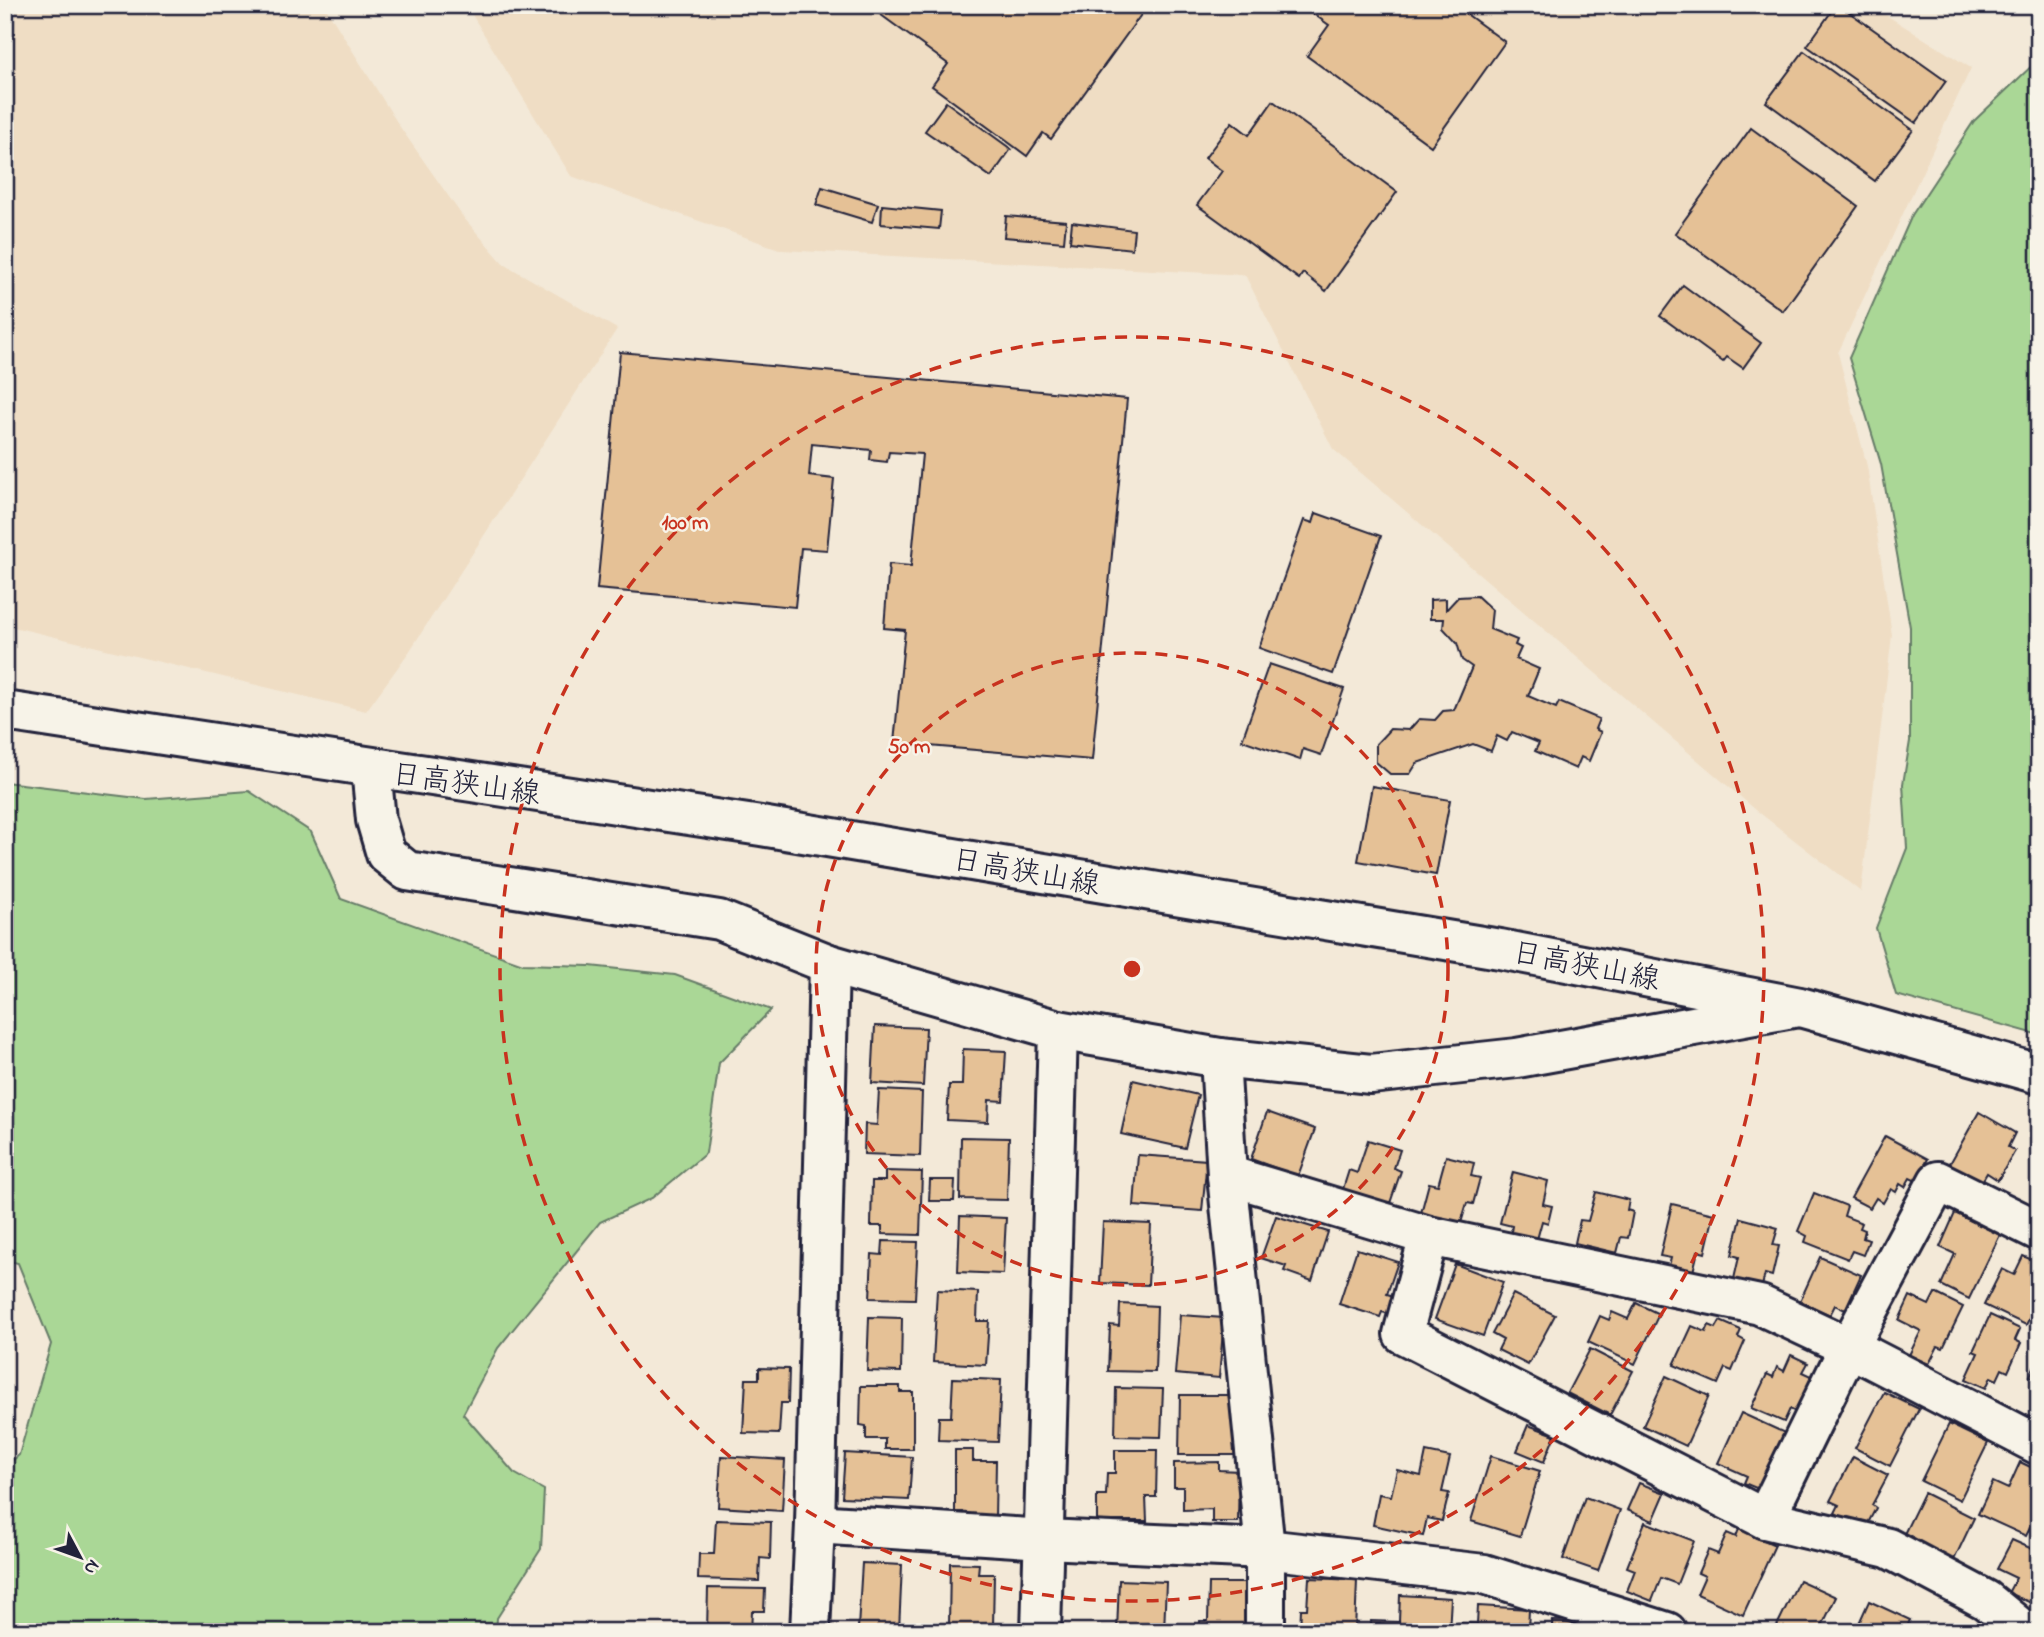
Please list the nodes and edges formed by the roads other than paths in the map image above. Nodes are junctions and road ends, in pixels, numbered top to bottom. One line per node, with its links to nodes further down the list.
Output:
1 (5, 711): 2 (street, 日高狭山線)
2 (371, 768): 3 (street); 4 (street, 日高狭山線)
3 (829, 964): 5 (street); 14 (street)
4 (1800, 1007): 6 (street); 7 (street, 日高狭山線)
5 (1058, 1030): 6 (street); 15 (street)
6 (1220, 1058): 8 (street)
7 (2039, 1074)
8 (1227, 1175): 10 (street); 16 (street)
9 (2039, 1231): 11 (street)
10 (1429, 1236): 11 (street); 13 (street)
11 (1849, 1347): 12 (street); 13 (street)
12 (2039, 1445)
13 (1765, 1519): 21 (street)
14 (815, 1524): 15 (street); 17 (street)
15 (1045, 1539): 16 (street); 18 (street)
16 (1265, 1549): 19 (street); 20 (street)
17 (810, 1632)
18 (1041, 1632)
19 (1265, 1632)
20 (1667, 1632)
21 (2025, 1632)

